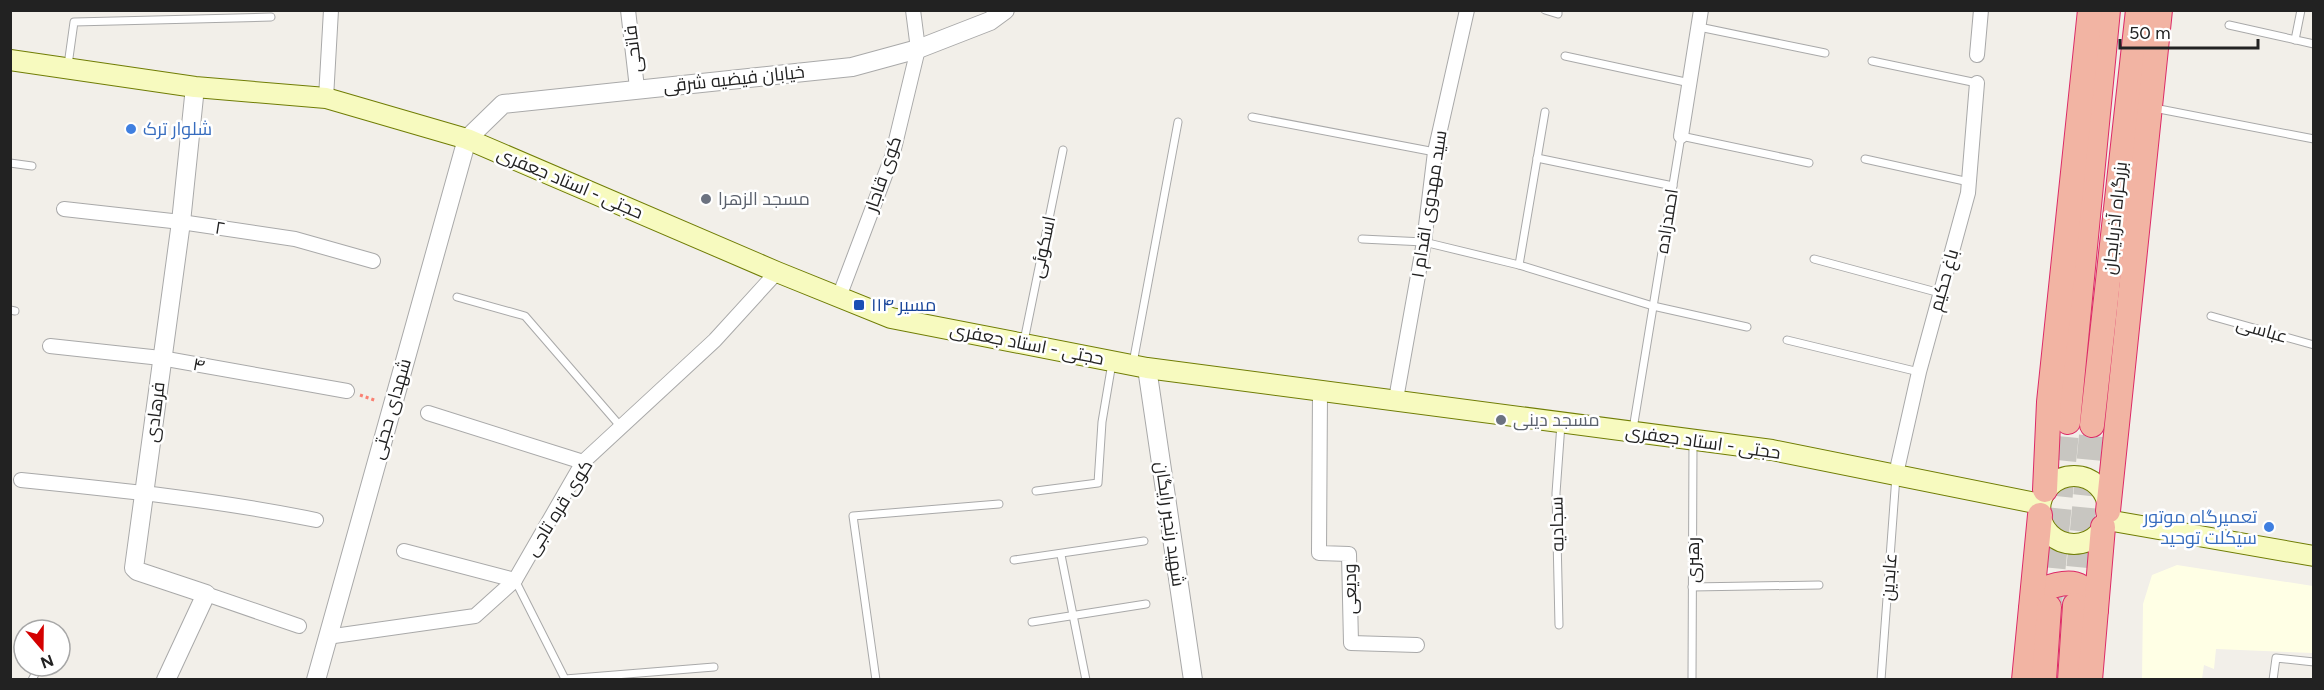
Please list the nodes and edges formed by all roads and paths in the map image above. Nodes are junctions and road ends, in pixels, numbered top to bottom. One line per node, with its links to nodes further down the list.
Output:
1 (331, 10): 31 (street)
2 (628, 10): 30 (street, فاتحی)
3 (913, 10): 20 (street)
4 (1005, 10): 20 (street, خیابان فیضیه شرقی)
5 (1467, 10): 40 (street, سید مهدوی اقدام ۱)
6 (1545, 10): 7 (lane)
7 (1558, 10)
8 (1701, 10): 17 (street, احمدزاده)
9 (1981, 10): 22 (street)
10 (2090, 10): 73 (highway)
11 (2108, 10): 76 (highway, بزرگراه آذربایجان)
12 (2138, 10): 78 (highway, بزرگراه آذربایجان)
13 (2160, 10): 32 (highway)
14 (2301, 10): 18 (lane)
15 (271, 17): 26 (lane)
16 (2229, 25): 18 (lane)
17 (1699, 27): 21 (lane); 27 (street, احمدزاده)
18 (2295, 40): 19 (lane)
19 (2313, 44)
20 (918, 50): 30 (street, خیابان فیضیه شرقی); 58 (street, کوی قاجار)
21 (1825, 53)
22 (1977, 55)
23 (1565, 56): 27 (lane)
24 (10, 60): 26 (main road, حجتی - استاد جعفری)
25 (1872, 61): 28 (lane)
26 (67, 68): 29 (main road, حجتی - استاد جعفری)
27 (1689, 83): 36 (street, احمدزاده)
28 (1977, 83): 46 (street, باغ حکیم)
29 (195, 87): 31 (main road, حجتی - استاد جعفری); 49 (street, فرهادی)
30 (638, 88): 37 (street, خیابان فیضیه شرقی)
31 (326, 98): 37 (main road, حجتی - استاد جعفری)
32 (2149, 107): 38 (lane); 74 (highway)
33 (1545, 112): 41 (lane)
34 (1252, 117): 40 (lane)
35 (1178, 122): 68 (lane)
36 (1681, 136): 44 (lane); 47 (lane, احمدزاده)
37 (467, 139): 55 (main road, حجتی - استاد جعفری); 107 (street, شهدای حجتی)
38 (2313, 139)
39 (1063, 150): 63 (lane, اسکوئی)
40 (1435, 152): 51 (street, سید مهدوی اقدام ۱)
41 (1537, 158): 47 (lane); 54 (lane)
42 (1865, 159): 46 (lane)
43 (10, 163): 45 (lane)
44 (1809, 163)
45 (32, 166)
46 (1969, 182): 56 (street, باغ حکیم)
47 (1673, 186): 59 (lane, احمدزاده)
48 (64, 209): 49 (street, ۲)
49 (181, 222): 53 (street, ۲); 66 (street, فرهادی)
50 (1362, 240): 51 (lane)
51 (1424, 242): 54 (lane); 72 (street, سید مهدوی اقدام ۱)
52 (1814, 259): 56 (lane)
53 (373, 261)
54 (1519, 265): 59 (lane)
55 (777, 272): 58 (main road, حجتی - استاد جعفری); 79 (street, کوی قره تاجی)
56 (1940, 293): 69 (street, باغ حکیم)
57 (457, 297): 79 (lane)
58 (838, 297): 63 (main road, حجتی - استاد جعفری)
59 (1653, 306): 61 (lane); 80 (lane, احمدزاده)
60 (2211, 316): 64 (lane, عباسی)
61 (1747, 327)
62 (1787, 340): 69 (lane)
63 (1023, 344): 67 (main road, حجتی - استاد جعفری)
64 (2313, 345)
65 (50, 346): 66 (street, ۴)
66 (161, 358): 70 (street, ۴); 86 (street, فرهادی)
67 (1113, 361): 68 (main road, حجتی - استاد جعفری); 85 (lane)
68 (1140, 367): 71 (main road, حجتی - استاد جعفری); 115 (street, شهید رنجبر رایگان)
69 (1918, 372): 83 (street, باغ حکیم)
70 (347, 391)
71 (1320, 391): 72 (main road, حجتی - استاد جعفری); 108 (street, ودیعی)
72 (1396, 399): 77 (main road, حجتی - استاد جعفری)
73 (2049, 402): 74 (highway); 87 (highway)
74 (2120, 411): 90 (highway)
75 (428, 413): 82 (street)
76 (2068, 422)
77 (1561, 423): 80 (main road, حجتی - استاد جعفری); 105 (lane, سجادیه)
78 (2092, 425)
79 (621, 427): 82 (street, کوی قره تاجی)
80 (1633, 432): 81 (main road, حجتی - استاد جعفری)
81 (1693, 440): 83 (main road, حجتی - استاد جعفری); 98 (lane, رهبری)
82 (583, 462): 96 (street, کوی قره تاجی)
83 (1896, 474): 87 (main road, حجتی - استاد جعفری); 117 (lane, عابدین)
84 (21, 480): 86 (street)
85 (1036, 491)
86 (145, 492): 89 (street); 99 (street, فرهادی)
87 (2042, 503): 90 (main road); 90 (main road); 101 (highway)
88 (999, 504): 113 (lane)
89 (316, 520)
90 (2106, 520): 94 (main road); 102 (highway)
91 (1144, 541): 93 (lane)
92 (404, 551): 96 (street)
93 (1061, 555): 95 (lane); 103 (lane)
94 (2313, 556)
95 (1014, 560)
96 (515, 580): 107 (street, کوی قره تاجی); 110 (lane)
97 (1819, 585): 98 (lane)
98 (1692, 587): 116 (lane, رهبری)
99 (206, 594): 106 (street); 111 (street)
100 (1146, 604): 103 (lane)
101 (2040, 608): 102 (highway); 118 (highway); 119 (highway)
102 (2085, 608): 120 (highway); 121 (highway)
103 (1073, 614): 104 (lane); 114 (lane)
104 (1032, 622)
105 (1558, 625)
106 (299, 626)
107 (327, 637): 112 (street, شهدای حجتی)
108 (1417, 645)
109 (2313, 662): 122 (lane)
110 (714, 667)
111 (166, 680)
112 (316, 680)
113 (876, 680)
114 (1086, 680)
115 (1193, 680)
116 (1692, 680)
117 (1881, 680)
118 (2024, 680)
119 (2044, 680)
120 (2070, 680)
121 (2090, 680)
122 (2273, 680)

